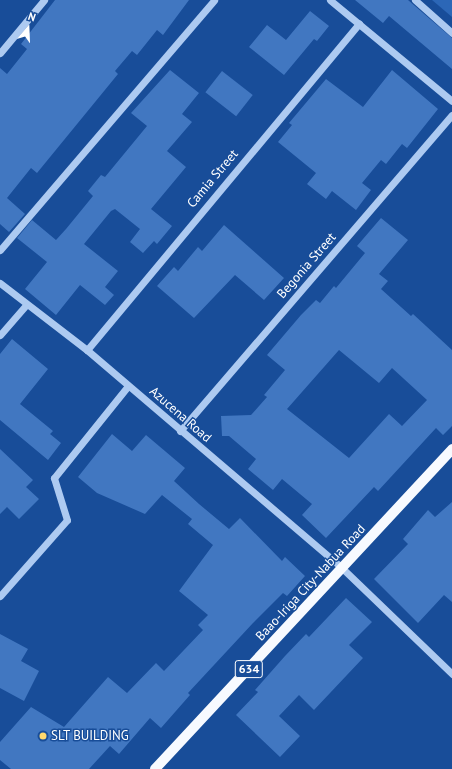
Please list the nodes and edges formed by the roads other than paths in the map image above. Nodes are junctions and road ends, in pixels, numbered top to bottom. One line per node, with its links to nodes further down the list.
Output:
1 (44, 0): 7 (street)
2 (214, 0): 10 (street)
3 (330, 0): 5 (street)
4 (415, 0): 6 (street)
5 (359, 23): 8 (street); 14 (street, Camia Street)
6 (452, 33)
7 (0, 53)
8 (452, 101)
9 (452, 115): 16 (street, Begonia Street)
10 (0, 250)
11 (0, 283): 12 (street, Azucena Road)
12 (26, 305): 13 (street); 14 (street, Azucena Road)
13 (0, 335)
14 (87, 350): 15 (street, Azucena Road)
15 (128, 386): 16 (street, Azucena Road); 19 (street)
16 (180, 431): 18 (street, Azucena Road)
17 (452, 449): 18 (main road, Baao-Iriga City-Nabua Road / 634)
18 (342, 568): 20 (street, Azucena Road); 21 (main road, Baao-Iriga City-Nabua Road / 634)
19 (0, 596)
20 (452, 674)
21 (155, 769)

